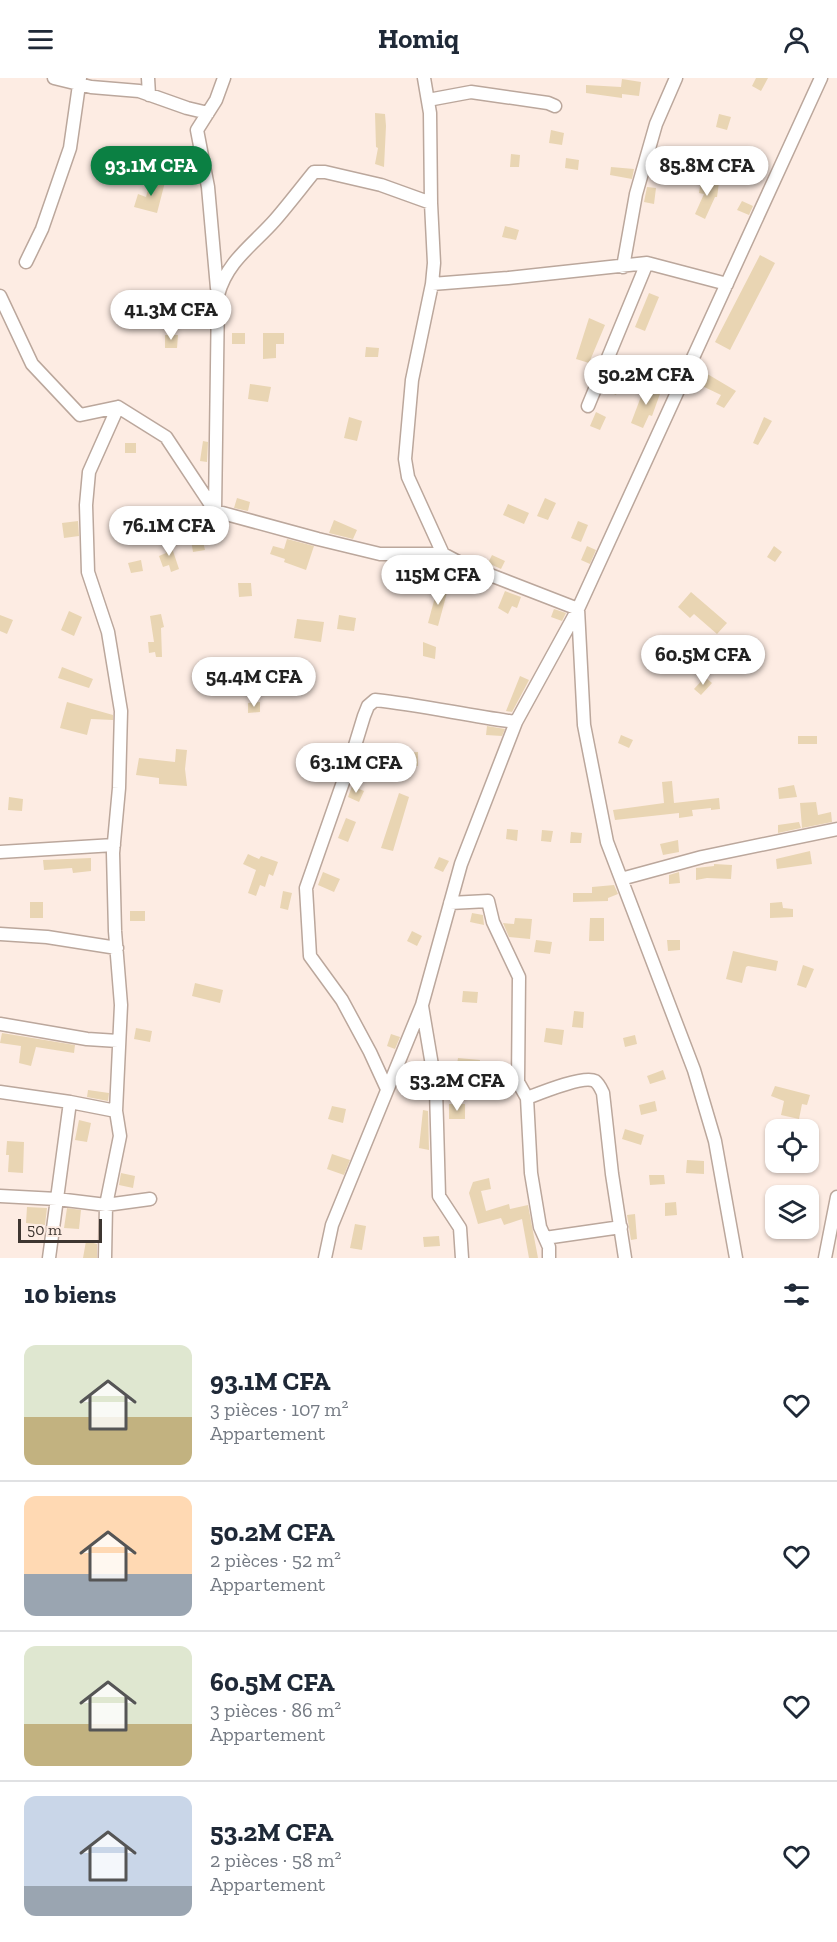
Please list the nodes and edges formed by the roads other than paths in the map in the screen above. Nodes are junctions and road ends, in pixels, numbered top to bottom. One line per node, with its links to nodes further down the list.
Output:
1 (54, 78): 7 (street)
2 (148, 78): 8 (street)
3 (224, 78): 11 (street)
4 (424, 78): 9 (street)
5 (676, 78): 15 (street)
6 (821, 78): 17 (street)
7 (80, 81): 8 (street); 13 (street)
8 (149, 95): 11 (street)
9 (428, 100): 10 (street); 12 (street)
10 (555, 106)
11 (208, 114): 19 (street)
12 (431, 203): 16 (street); 19 (street)
13 (26, 262)
14 (647, 263): 15 (street); 17 (street); 20 (street)
15 (623, 267): 16 (street)
16 (432, 284): 23 (street)
17 (727, 284): 24 (street)
18 (0, 296): 21 (street)
19 (218, 299): 22 (street)
20 (588, 405)
21 (118, 407): 22 (street); 27 (street)
22 (215, 511): 23 (street)
23 (443, 554): 24 (street)
24 (578, 609): 25 (street); 29 (street)
25 (516, 722): 30 (street); 36 (street)
26 (837, 829): 29 (street)
27 (114, 845): 28 (street); 32 (street)
28 (0, 852)
29 (621, 879): 54 (street)
30 (450, 903): 33 (street); 38 (street)
31 (0, 934): 32 (street)
32 (117, 948): 35 (street)
33 (422, 1005): 36 (street); 51 (street)
34 (0, 1024): 35 (street)
35 (118, 1041): 40 (street)
36 (387, 1089): 50 (street)
37 (0, 1092): 39 (street)
38 (527, 1098): 46 (street); 47 (street)
39 (70, 1102): 40 (street); 43 (street)
40 (116, 1111): 45 (street)
41 (0, 1196): 43 (street)
42 (837, 1197): 55 (street)
43 (57, 1198): 45 (street); 48 (street)
44 (150, 1200): 45 (street)
45 (106, 1205): 49 (street)
46 (621, 1227): 47 (street); 53 (street)
47 (545, 1238): 52 (street)
48 (49, 1258)
49 (105, 1258)
50 (326, 1258)
51 (462, 1258)
52 (549, 1258)
53 (626, 1258)
54 (736, 1258)
55 (825, 1258)

